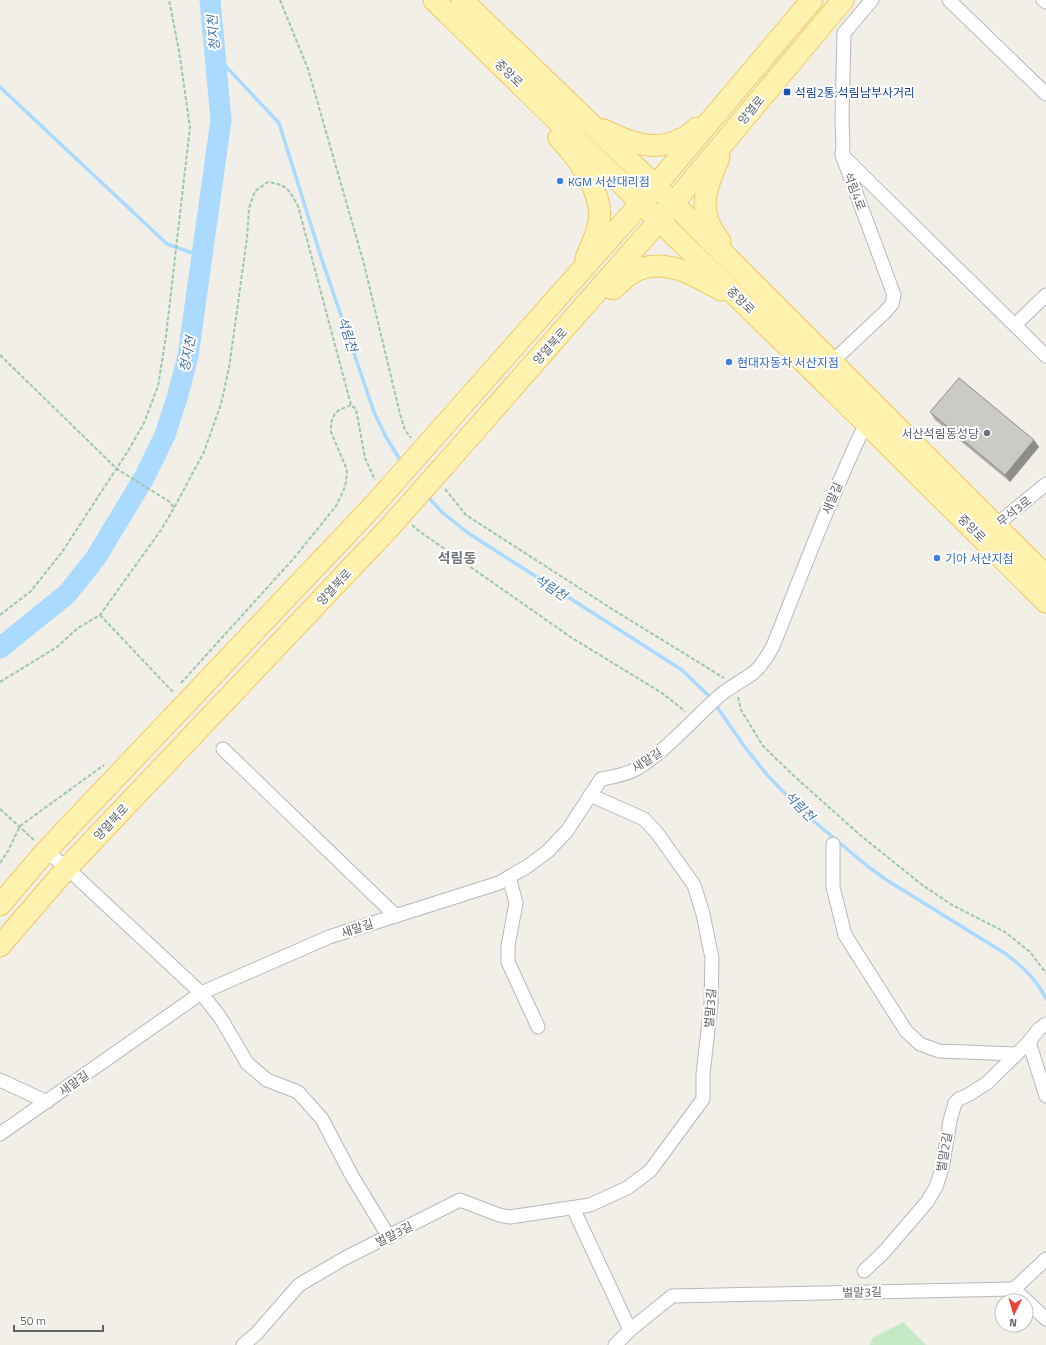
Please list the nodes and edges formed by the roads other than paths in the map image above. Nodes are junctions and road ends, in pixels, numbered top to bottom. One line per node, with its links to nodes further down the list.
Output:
1 (434, 0): 10 (main road, 중앙로)
2 (462, 0): 11 (main road, 중앙로)
3 (812, 0): 12 (main road, 양열로)
4 (843, 0): 13 (main road, 양열로)
5 (872, 0): 14 (street, 석림4로)
6 (949, 0): 9 (street)
7 (1043, 0): 8 (street)
8 (1046, 2)
9 (1046, 94)
10 (553, 116): 16 (main road, 중앙로); 20 (main road)
11 (586, 120): 12 (main road); 15 (main road, 중앙로)
12 (706, 127): 15 (main road, 양열로)
13 (725, 142): 17 (main road, 양열로); 19 (main road)
14 (842, 155): 24 (street); 26 (street, 석림4로)
15 (655, 186): 16 (main road, 양열로); 17 (main road, 중앙로)
16 (641, 203): 18 (main road, 중앙로); 20 (main road)
17 (674, 204): 18 (main road, 양열로); 19 (main road, 중앙로)
18 (659, 220): 21 (main road, 양열북로); 23 (main road, 중앙로)
19 (719, 249): 26 (main road, 중앙로)
20 (580, 273): 35 (main road, bridge)
21 (600, 289): 23 (main road); 36 (main road, 양열북로, bridge)
22 (1046, 295): 24 (street)
23 (744, 303): 27 (main road, 중앙로)
24 (1015, 325): 25 (street)
25 (1046, 356)
26 (832, 362): 29 (main road, 중앙로)
27 (866, 423): 29 (main road, 중앙로); 33 (street, 새말길)
28 (1046, 484): 29 (street, 무석3로)
29 (988, 531): 30 (main road, 중앙로); 31 (main road, 중앙로)
30 (1046, 576)
31 (1046, 602)
32 (223, 749): 39 (street)
33 (590, 795): 37 (street, 새말길); 50 (street, 벌말3길)
34 (833, 844): 45 (street)
35 (46, 851): 36 (street); 38 (main road)
36 (67, 868): 40 (main road, 양열북로); 41 (street)
37 (509, 877): 39 (street, 새말길); 43 (street)
38 (0, 905)
39 (396, 916): 41 (street, 새말길)
40 (0, 946)
41 (201, 993): 48 (street, 새말길); 51 (street)
42 (1046, 1024): 44 (street, 벌말2길)
43 (538, 1027)
44 (1029, 1042): 45 (street, 벌말2길); 47 (street)
45 (1016, 1054): 53 (street, 벌말2길)
46 (0, 1080): 48 (street)
47 (1046, 1096)
48 (47, 1102): 49 (street, 새말길)
49 (0, 1134)
50 (573, 1208): 51 (street, 벌말3길); 56 (street)
51 (389, 1237): 57 (street, 벌말3길)
52 (1046, 1259): 54 (street)
53 (864, 1271)
54 (1014, 1289): 55 (street); 56 (street, 벌말3길)
55 (1046, 1319)
56 (630, 1330): 58 (street, 벌말3길)
57 (243, 1345)
58 (615, 1345)

